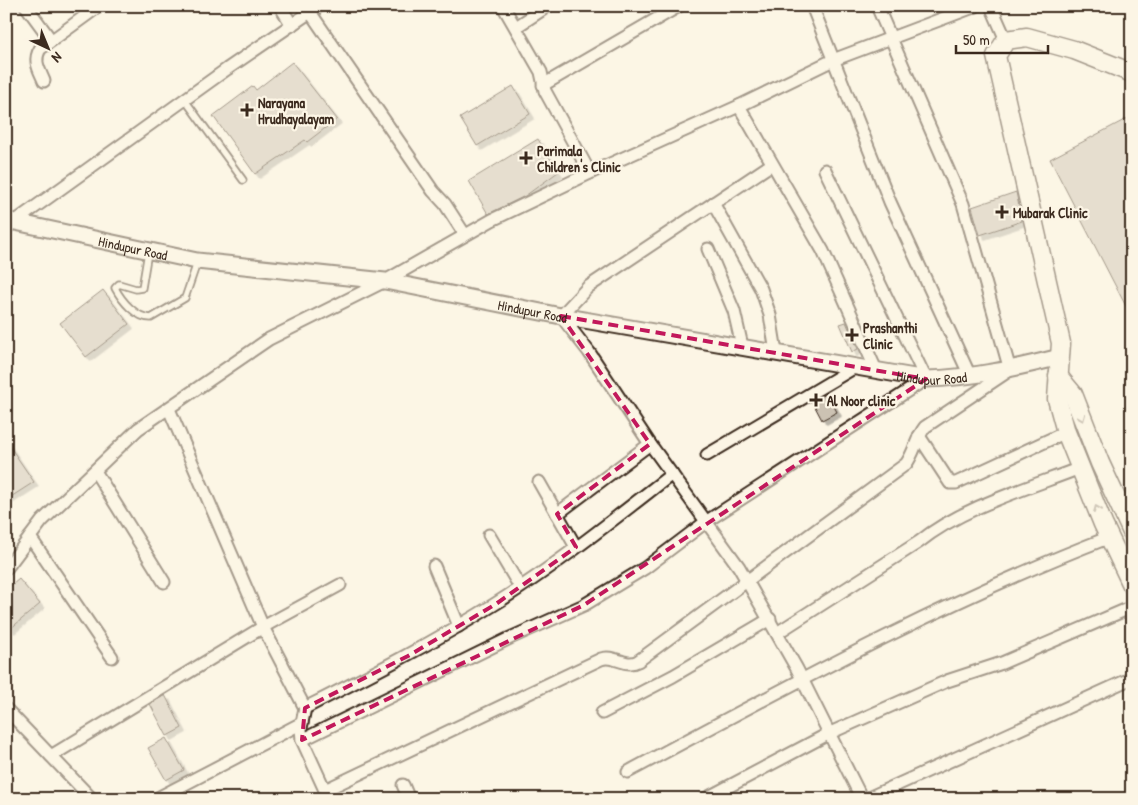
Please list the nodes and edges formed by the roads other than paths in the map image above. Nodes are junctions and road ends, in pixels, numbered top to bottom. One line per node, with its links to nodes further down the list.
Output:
1 (26, 6): 15 (street)
2 (98, 6): 15 (street)
3 (280, 6): 12 (street)
4 (503, 6): 13 (street)
5 (548, 6): 13 (street)
6 (679, 6): 20 (street)
7 (812, 6): 17 (street)
8 (877, 6): 14 (street)
9 (976, 6): 14 (street)
10 (991, 6): 16 (street)
11 (315, 9): 12 (street); 29 (street)
12 (292, 25): 21 (street)
13 (516, 27): 20 (street)
14 (892, 38): 17 (street); 40 (street)
15 (51, 40): 19 (street)
16 (1006, 40): 18 (main road); 37 (main road)
17 (833, 60): 22 (street); 41 (street)
18 (1130, 68)
19 (44, 81)
20 (543, 85): 25 (street)
21 (185, 100): 26 (lane); 28 (street)
22 (739, 106): 23 (street); 25 (street)
23 (772, 164): 27 (street); 39 (street)
24 (825, 170): 43 (street)
25 (590, 173): 29 (street)
26 (243, 180)
27 (713, 203): 34 (street); 36 (street)
28 (10, 223): 31 (street, Hindupur Road)
29 (464, 235): 33 (street)
30 (708, 249): 35 (street)
31 (148, 252): 32 (street, Hindupur Road); 32 (lane)
32 (197, 260): 33 (street, Hindupur Road)
33 (385, 281): 34 (street, Hindupur Road); 44 (street)
34 (561, 316): 35 (street, Hindupur Road); 47 (street)
35 (742, 346): 36 (street, Hindupur Road)
36 (776, 352): 38 (street, Hindupur Road)
37 (1060, 356): 40 (street, Hindupur Road); 42 (main road)
38 (857, 366): 39 (street, Hindupur Road); 48 (street)
39 (876, 370): 43 (street, Hindupur Road)
40 (1010, 370): 41 (street, Hindupur Road); 46 (street)
41 (970, 376): 43 (street, Hindupur Road)
42 (1058, 376): 45 (main road); 55 (main road, one-way to 55)
43 (926, 379): 54 (street)
44 (169, 409): 50 (street); 70 (street)
45 (1066, 432): 46 (street); 49 (main road)
46 (919, 436): 62 (street)
47 (650, 444): 51 (street); 53 (street)
48 (707, 455)
49 (1080, 468): 58 (main road, one-way to 49); 71 (street)
50 (95, 471): 57 (street); 63 (street)
51 (672, 474): 54 (street); 59 (street)
52 (539, 482): 53 (street)
53 (557, 514): 59 (street)
54 (707, 521): 62 (street); 80 (street)
55 (1132, 532)
56 (489, 535): 66 (street)
57 (30, 537): 61 (street); 72 (street)
58 (1110, 537): 65 (main road); 74 (street)
59 (576, 547): 66 (street)
60 (434, 566): 69 (street)
61 (6, 569)
62 (747, 580): 68 (street); 84 (street)
63 (164, 582)
64 (340, 585): 70 (street)
65 (1132, 585)
66 (520, 587): 69 (street)
67 (1132, 607): 79 (street)
68 (770, 619): 71 (street); 77 (street)
69 (459, 626): 75 (street)
70 (263, 627): 75 (street); 81 (street)
71 (777, 632): 74 (street)
72 (112, 657)
73 (1132, 678): 90 (street)
74 (802, 679): 79 (street); 82 (street)
75 (305, 708): 78 (street)
76 (6, 709): 81 (street)
77 (602, 713)
78 (302, 723): 80 (street); 86 (street)
79 (830, 733): 88 (street); 89 (street)
80 (302, 740): 84 (street)
81 (51, 756): 85 (street)
82 (628, 772)
83 (403, 786): 87 (street)
84 (327, 794)
85 (92, 799)
86 (156, 799)
87 (409, 799)
88 (704, 799)
89 (862, 799)
90 (866, 799)

